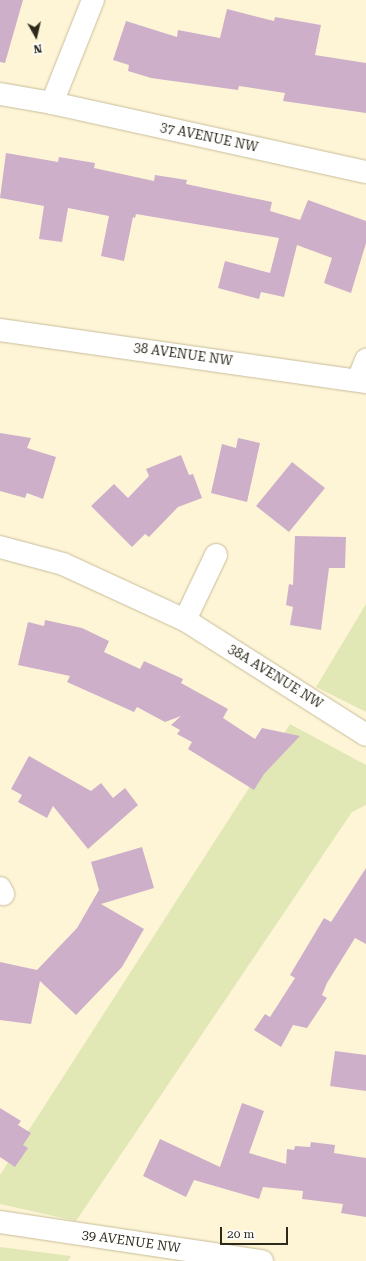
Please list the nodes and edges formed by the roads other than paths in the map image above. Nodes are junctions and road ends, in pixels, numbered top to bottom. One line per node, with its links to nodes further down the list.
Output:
1 (93, 0): 3 (street)
2 (0, 94): 3 (street, 37 AVENUE NW)
3 (52, 103): 4 (street, 37 AVENUE NW)
4 (366, 172)
5 (0, 330): 7 (street, 38 AVENUE NW)
6 (366, 360): 7 (street)
7 (362, 381)
8 (0, 547): 10 (street, 38A AVENUE NW)
9 (216, 555): 10 (street)
10 (184, 620): 11 (street, 38A AVENUE NW)
11 (366, 734)
12 (0, 1222): 13 (street, 39 AVENUE NW)
13 (262, 1261)

